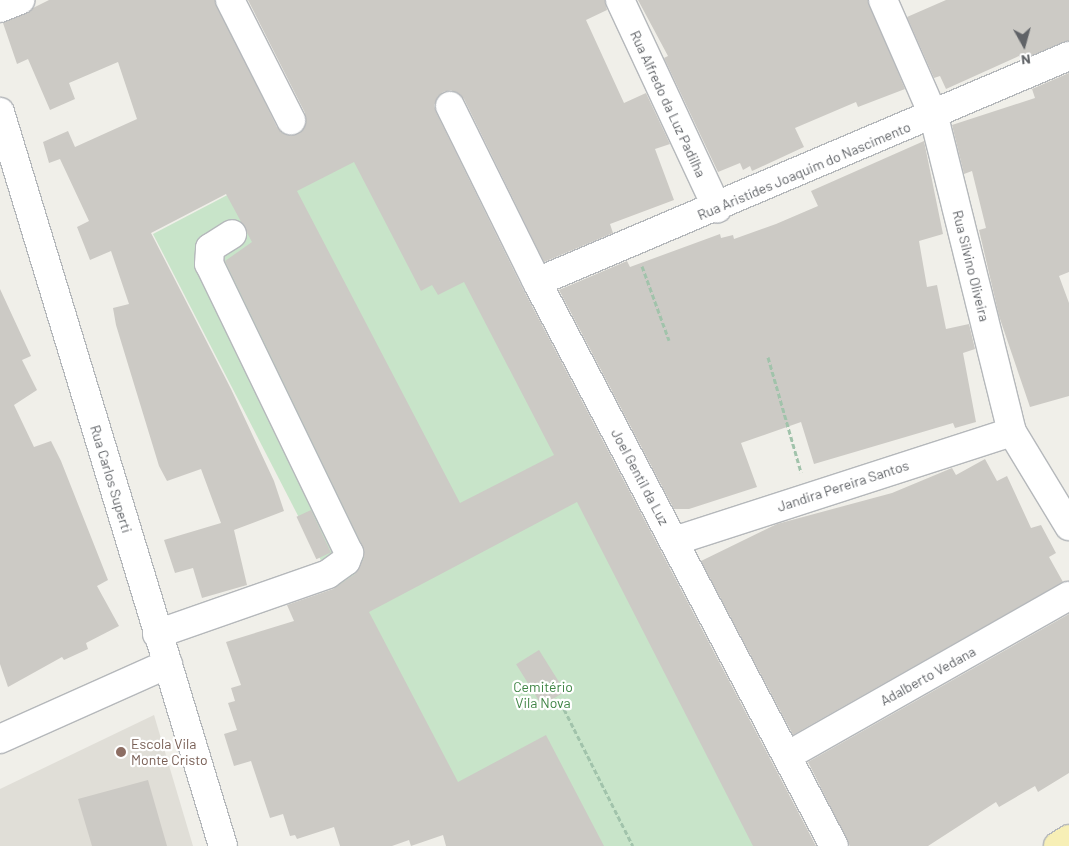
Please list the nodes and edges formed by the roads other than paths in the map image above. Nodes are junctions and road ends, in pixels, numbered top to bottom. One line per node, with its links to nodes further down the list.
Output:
1 (20, 0): 5 (street)
2 (230, 0): 10 (street)
3 (620, 0): 11 (street, Rua Alfredo da Luz Padilha)
4 (883, 0): 9 (street, Rua Silvino Oliveira)
5 (0, 8)
6 (1069, 56): 9 (street, Rua Aristídes Joaquim do Nascimento)
7 (450, 106): 13 (street, Joel Gentil da Luz)
8 (0, 112): 18 (street, Rua Carlos Superti)
9 (934, 117): 11 (street, Rua Aristídes Joaquim do Nascimento); 14 (street, Rua Silvino Oliveira)
10 (291, 120)
11 (717, 208): 13 (street, Rua Aristídes Joaquim do Nascimento)
12 (232, 234): 18 (street)
13 (537, 282): 16 (street, Joel Gentil da Luz)
14 (1012, 432): 15 (street, Rua Silvino Oliveira); 16 (street, Jandira Pereira Santos)
15 (1069, 526)
16 (674, 541): 21 (street, Joel Gentil da Luz)
17 (1069, 596): 21 (street, Adalberto Vedana)
18 (157, 634): 19 (street, Rua Carlos Superti)
19 (168, 664): 20 (street); 23 (street, Rua Carlos Superti)
20 (0, 739)
21 (787, 756): 24 (street, Joel Gentil da Luz)
22 (1069, 839): 25 (main road)
23 (223, 846)
24 (834, 846)
25 (1058, 846)

